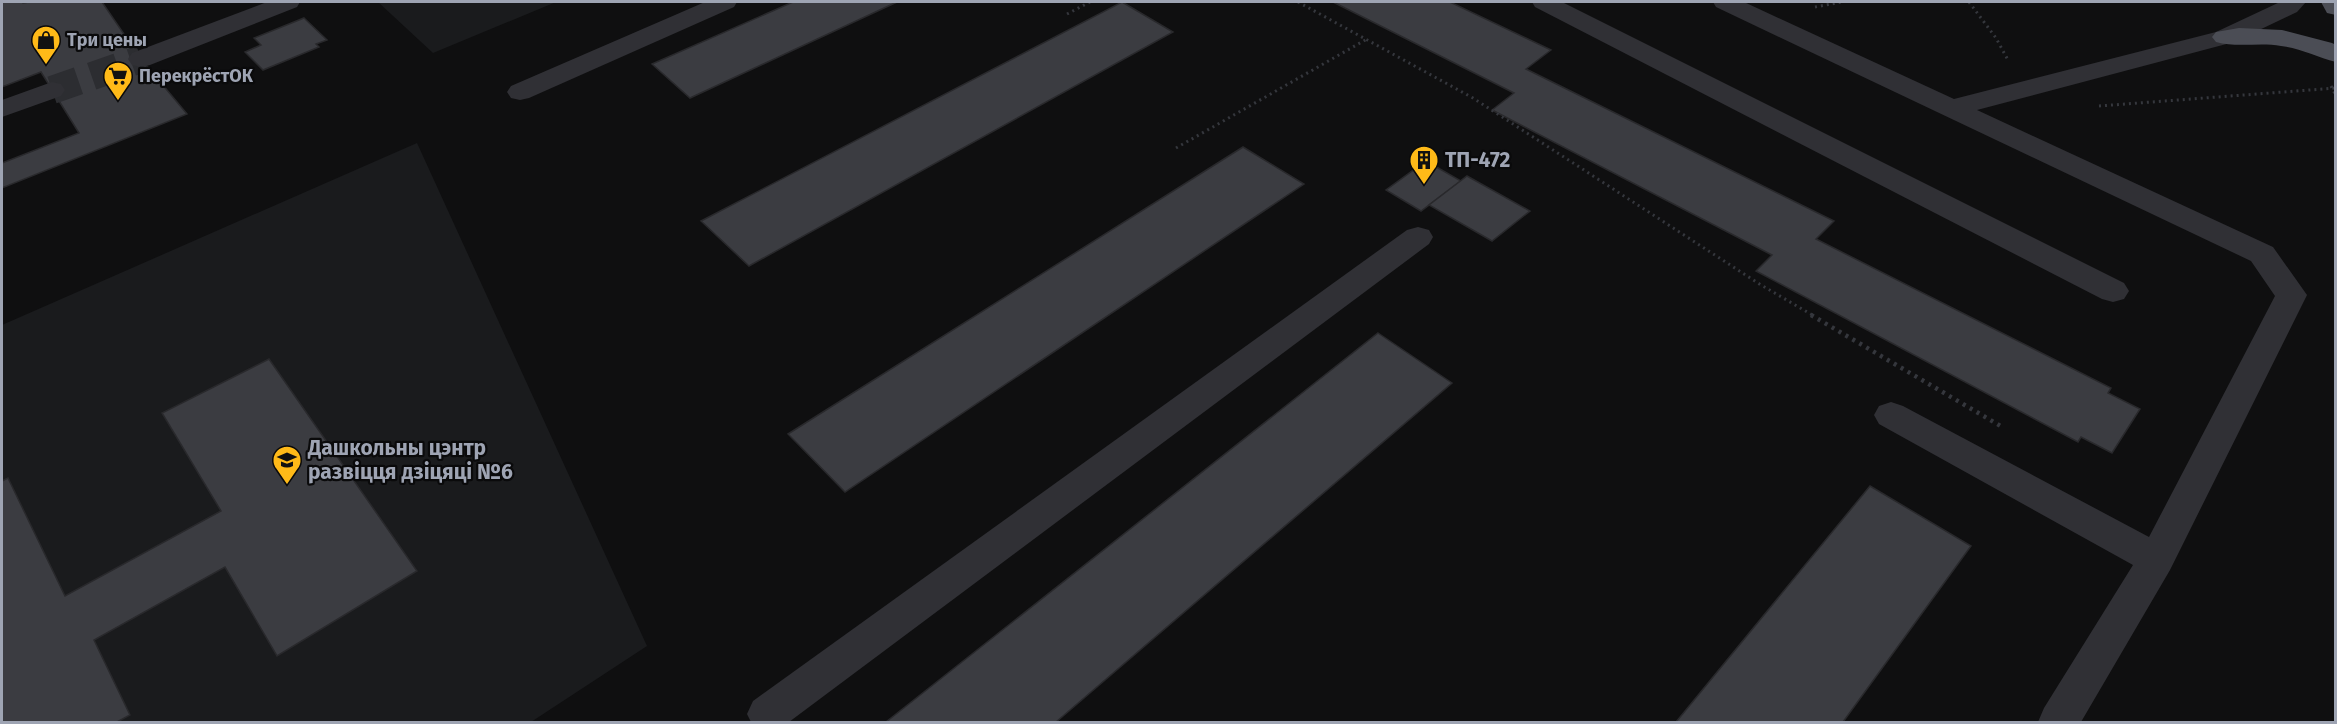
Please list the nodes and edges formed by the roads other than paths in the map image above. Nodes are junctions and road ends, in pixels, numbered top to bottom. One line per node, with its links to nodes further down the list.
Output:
1 (288, 2): 10 (street)
2 (725, 2): 12 (street)
3 (1544, 2): 16 (street)
4 (1725, 2): 13 (street)
5 (2294, 2): 8 (street)
6 (2333, 2): 7 (main road)
7 (2336, 8)
8 (2225, 37): 9 (main road); 13 (street)
9 (2336, 54)
10 (141, 59)
11 (52, 90): 14 (street)
12 (520, 92)
13 (1951, 108): 18 (street)
14 (2, 109)
15 (1418, 237): 19 (street)
16 (2113, 291)
17 (1891, 415): 18 (street)
18 (2157, 559): 20 (street)
19 (768, 714)
20 (2059, 723)

